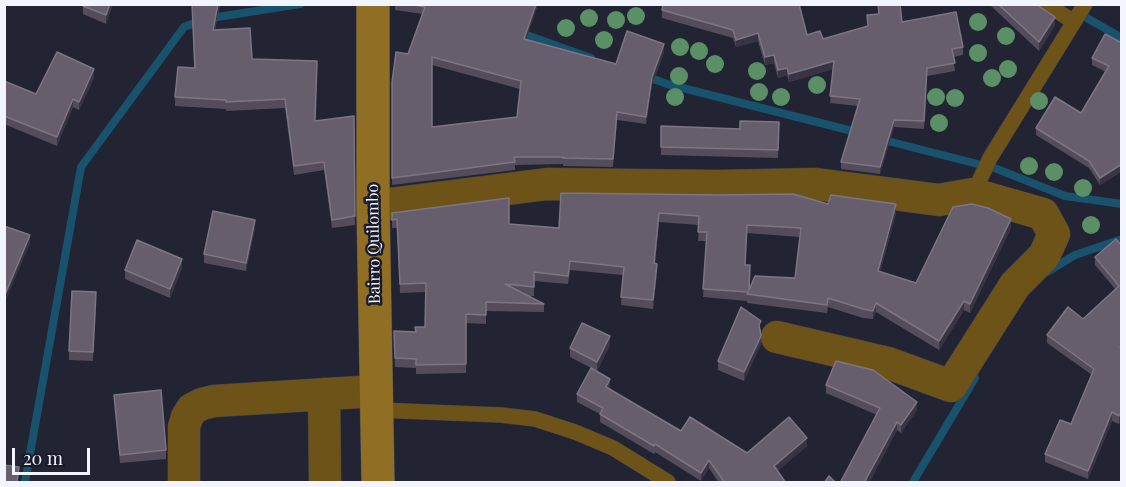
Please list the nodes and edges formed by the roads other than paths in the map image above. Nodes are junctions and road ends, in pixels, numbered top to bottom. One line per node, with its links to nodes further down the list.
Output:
1 (373, 4): 6 (street, Bairro Quilombo)
2 (1046, 4): 4 (lane)
3 (1085, 4): 4 (lane)
4 (1074, 22): 5 (lane)
5 (973, 194): 6 (street); 7 (street)
6 (373, 206): 9 (street, Bairro Quilombo)
7 (777, 337)
8 (324, 394): 9 (street); 10 (street); 11 (street)
9 (377, 400): 12 (street, Bairro Quilombo); 13 (lane)
10 (184, 483)
11 (326, 483)
12 (378, 483)
13 (669, 483)

